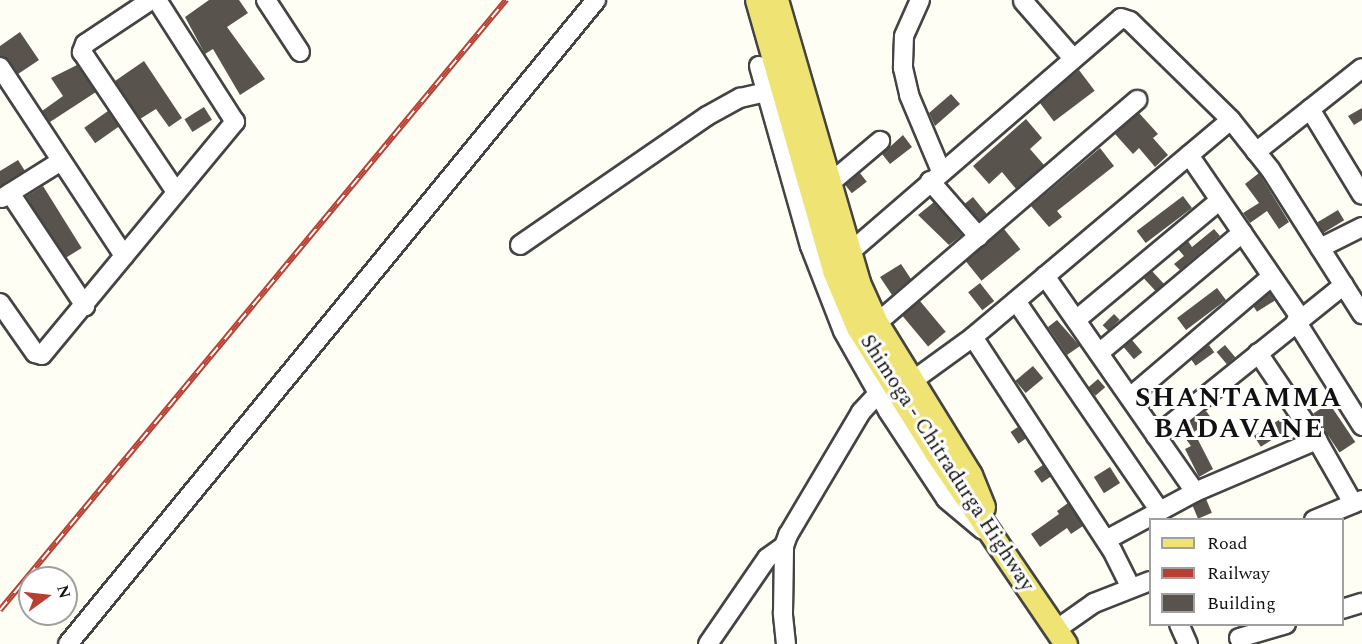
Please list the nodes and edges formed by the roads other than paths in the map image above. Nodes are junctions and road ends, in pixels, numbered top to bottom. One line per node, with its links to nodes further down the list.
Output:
1 (151, 0): 24 (street)
2 (157, 0): 24 (street)
3 (266, 0): 9 (street)
4 (596, 0): 69 (street)
5 (757, 0): 59 (main road, Shimoga - Chitradurga Highway)
6 (777, 0): 23 (main road)
7 (920, 0): 22 (street)
8 (1023, 1): 10 (street)
9 (300, 52)
10 (1072, 57): 17 (street); 22 (street)
11 (759, 66): 14 (street)
12 (0, 67): 21 (street)
13 (1360, 74): 16 (street)
14 (767, 92): 31 (street); 49 (street)
15 (1137, 100): 30 (street)
16 (1310, 109): 19 (street); 25 (street)
17 (1231, 120): 19 (street); 20 (street)
18 (880, 141): 23 (street)
19 (1256, 152): 32 (street)
20 (1189, 155): 27 (street); 35 (street)
21 (61, 161): 26 (street); 34 (street)
22 (935, 176): 30 (street); 33 (street)
23 (829, 184): 33 (main road)
24 (176, 192): 34 (street)
25 (1362, 195)
26 (3, 196): 41 (street)
27 (1220, 200): 29 (street); 43 (street)
28 (1362, 227): 32 (street)
29 (1242, 233): 36 (street); 46 (street)
30 (979, 237): 44 (street)
31 (520, 245)
32 (1320, 248): 37 (street)
33 (849, 253): 44 (main road)
34 (124, 256): 41 (street)
35 (1045, 276): 38 (street); 43 (street)
36 (1271, 277): 42 (street); 50 (street)
37 (1344, 285): 40 (street); 42 (street)
38 (1016, 301): 45 (street); 56 (street)
39 (0, 303): 41 (street)
40 (1359, 304)
41 (85, 306)
42 (1298, 319): 47 (street); 51 (street)
43 (1076, 320): 46 (street)
44 (877, 323): 48 (main road)
45 (973, 337): 48 (street); 58 (street)
46 (1100, 353): 50 (street)
47 (1258, 353): 52 (street); 53 (street)
48 (911, 382): 59 (main road)
49 (878, 394): 59 (street); 60 (street)
50 (1130, 397): 52 (street)
51 (1362, 426)
52 (1156, 436): 54 (street)
53 (1317, 440): 54 (street); 55 (street)
54 (1195, 492): 56 (street)
55 (1358, 501): 57 (street)
56 (1159, 510): 58 (street)
57 (1316, 518)
58 (1106, 540): 62 (street)
59 (1000, 545): 68 (main road, Shimoga - Chitradurga Highway)
60 (784, 546): 70 (street); 71 (street)
61 (1149, 581): 62 (street)
62 (1131, 588): 68 (street)
63 (1362, 603): 64 (street)
64 (1344, 608)
65 (1180, 626): 72 (street)
66 (1277, 626): 67 (street)
67 (1238, 635)
68 (1062, 637)
69 (68, 644)
70 (708, 644)
71 (786, 644)
72 (1188, 644)

